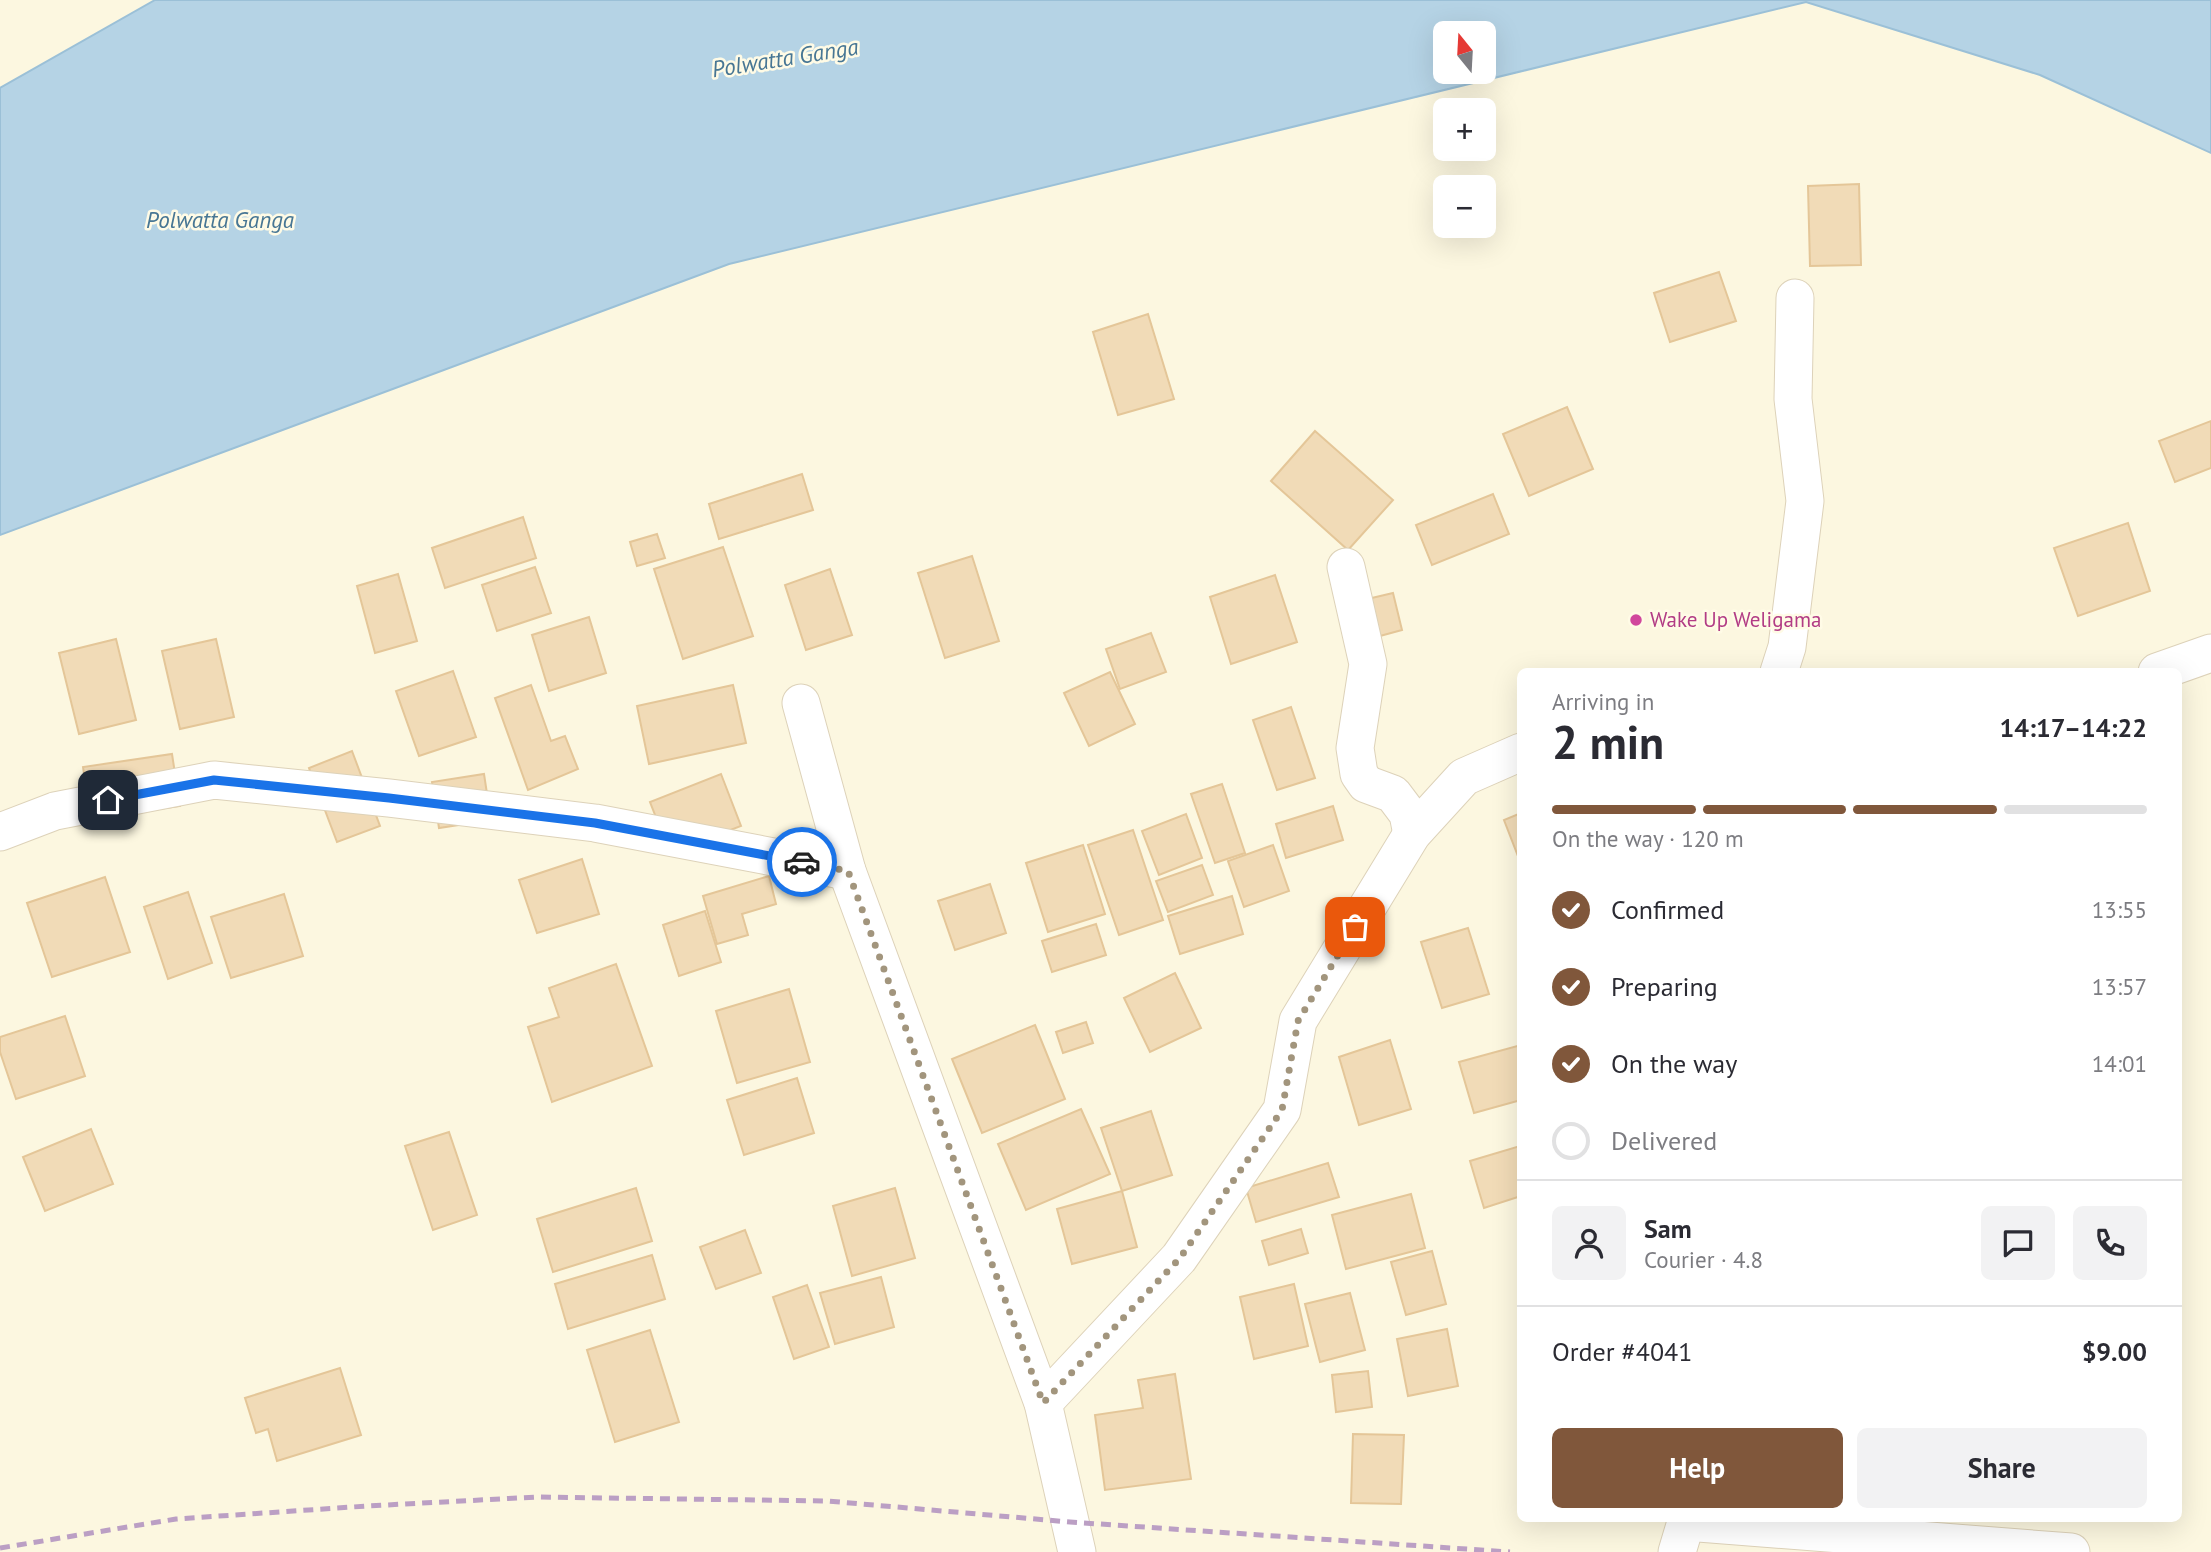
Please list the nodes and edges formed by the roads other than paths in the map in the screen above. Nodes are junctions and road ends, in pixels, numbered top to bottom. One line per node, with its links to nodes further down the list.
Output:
1 (1795, 298): 4 (street)
2 (1346, 567): 9 (street)
3 (2211, 653): 5 (street)
4 (1780, 668)
5 (2168, 668)
6 (801, 703): 10 (street)
7 (1517, 754): 9 (street)
8 (0, 832): 10 (street)
9 (1412, 834): 11 (street)
10 (848, 871): 11 (street)
11 (1043, 1403): 12 (street)
12 (1077, 1552)
13 (1677, 1552): 14 (street)
14 (2071, 1552)

